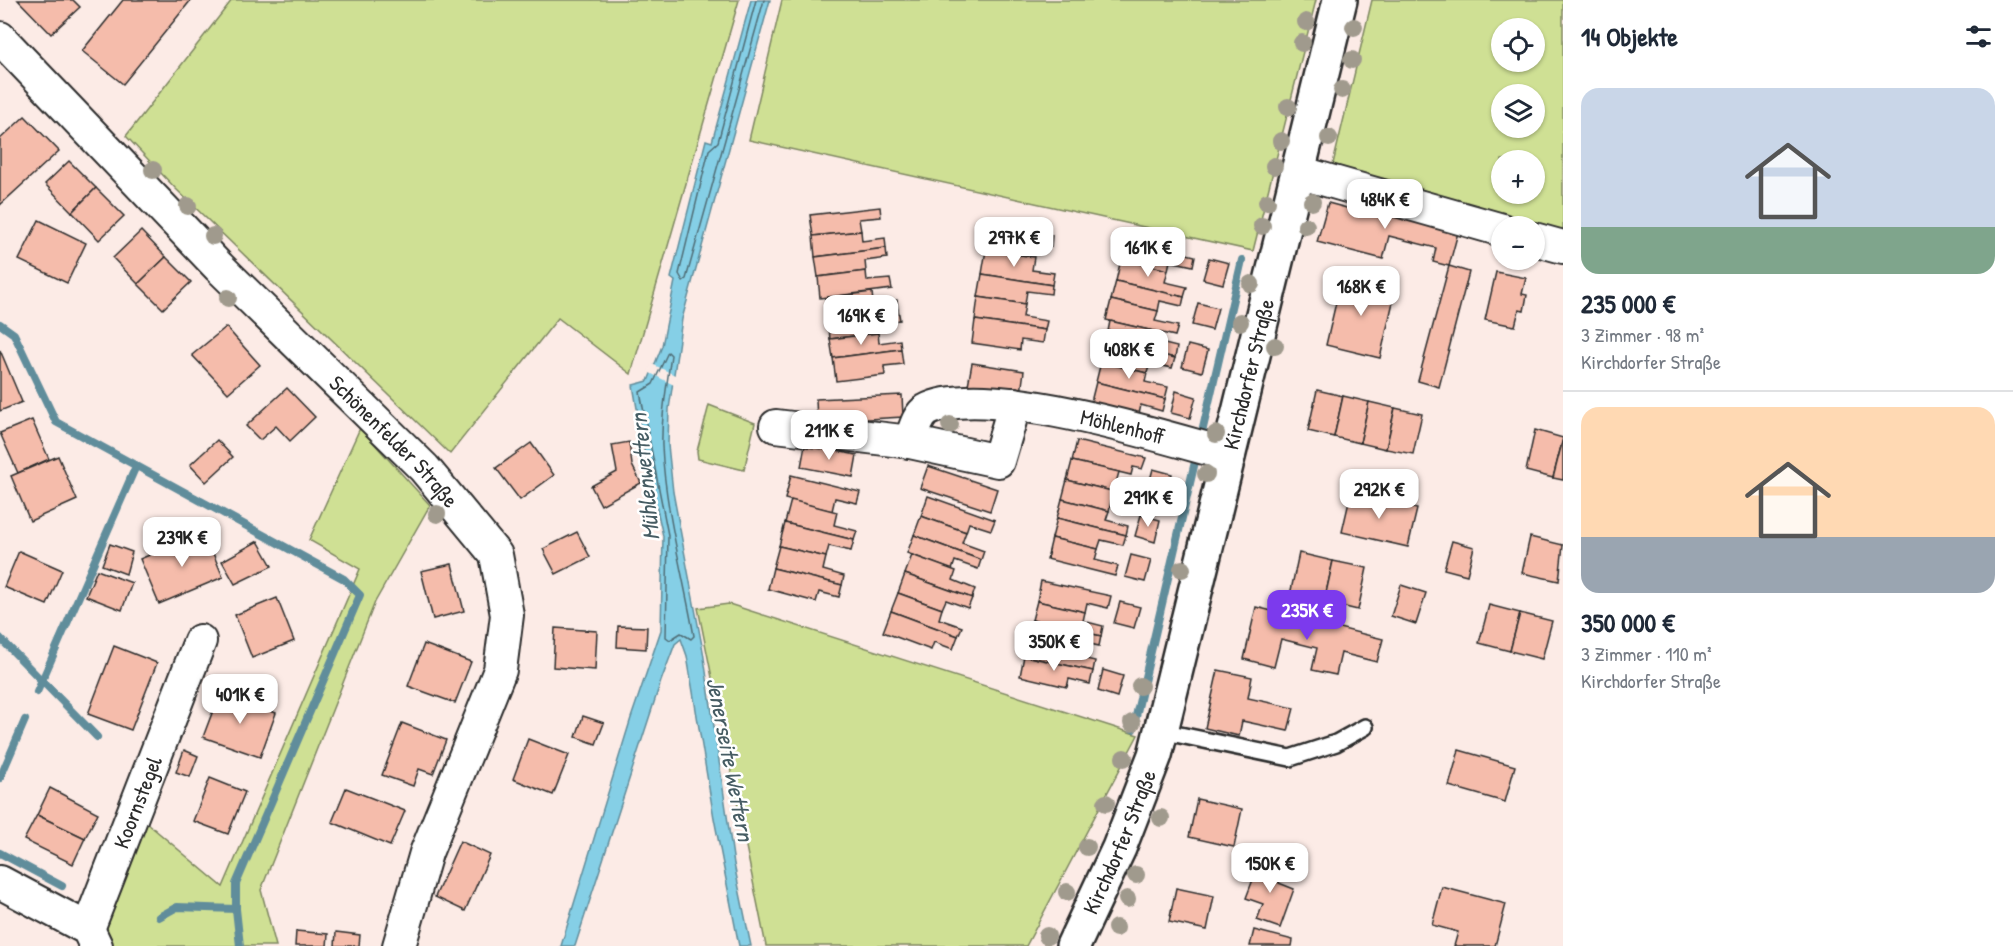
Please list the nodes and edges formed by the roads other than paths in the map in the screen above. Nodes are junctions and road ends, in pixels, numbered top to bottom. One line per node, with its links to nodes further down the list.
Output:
1 (1340, 0): 3 (street, Kirchdorfer Straße)
2 (0, 38): 16 (street, Schönenfelder Straße)
3 (1298, 172): 4 (street); 10 (street, Kirchdorfer Straße)
4 (1491, 227)
5 (1545, 242): 6 (street)
6 (1563, 247)
7 (1015, 404): 9 (street, Möhlenhoff); 9 (street); 10 (street, Möhlenhoff)
8 (776, 426): 9 (street)
9 (910, 442)
10 (1209, 450): 13 (street, Kirchdorfer Straße)
11 (200, 640): 15 (street, Koornstegel)
12 (1365, 727): 13 (lane)
13 (1161, 730): 17 (street, Kirchdorfer Straße)
14 (0, 882): 15 (street)
15 (92, 938)
16 (399, 946)
17 (1073, 946)

